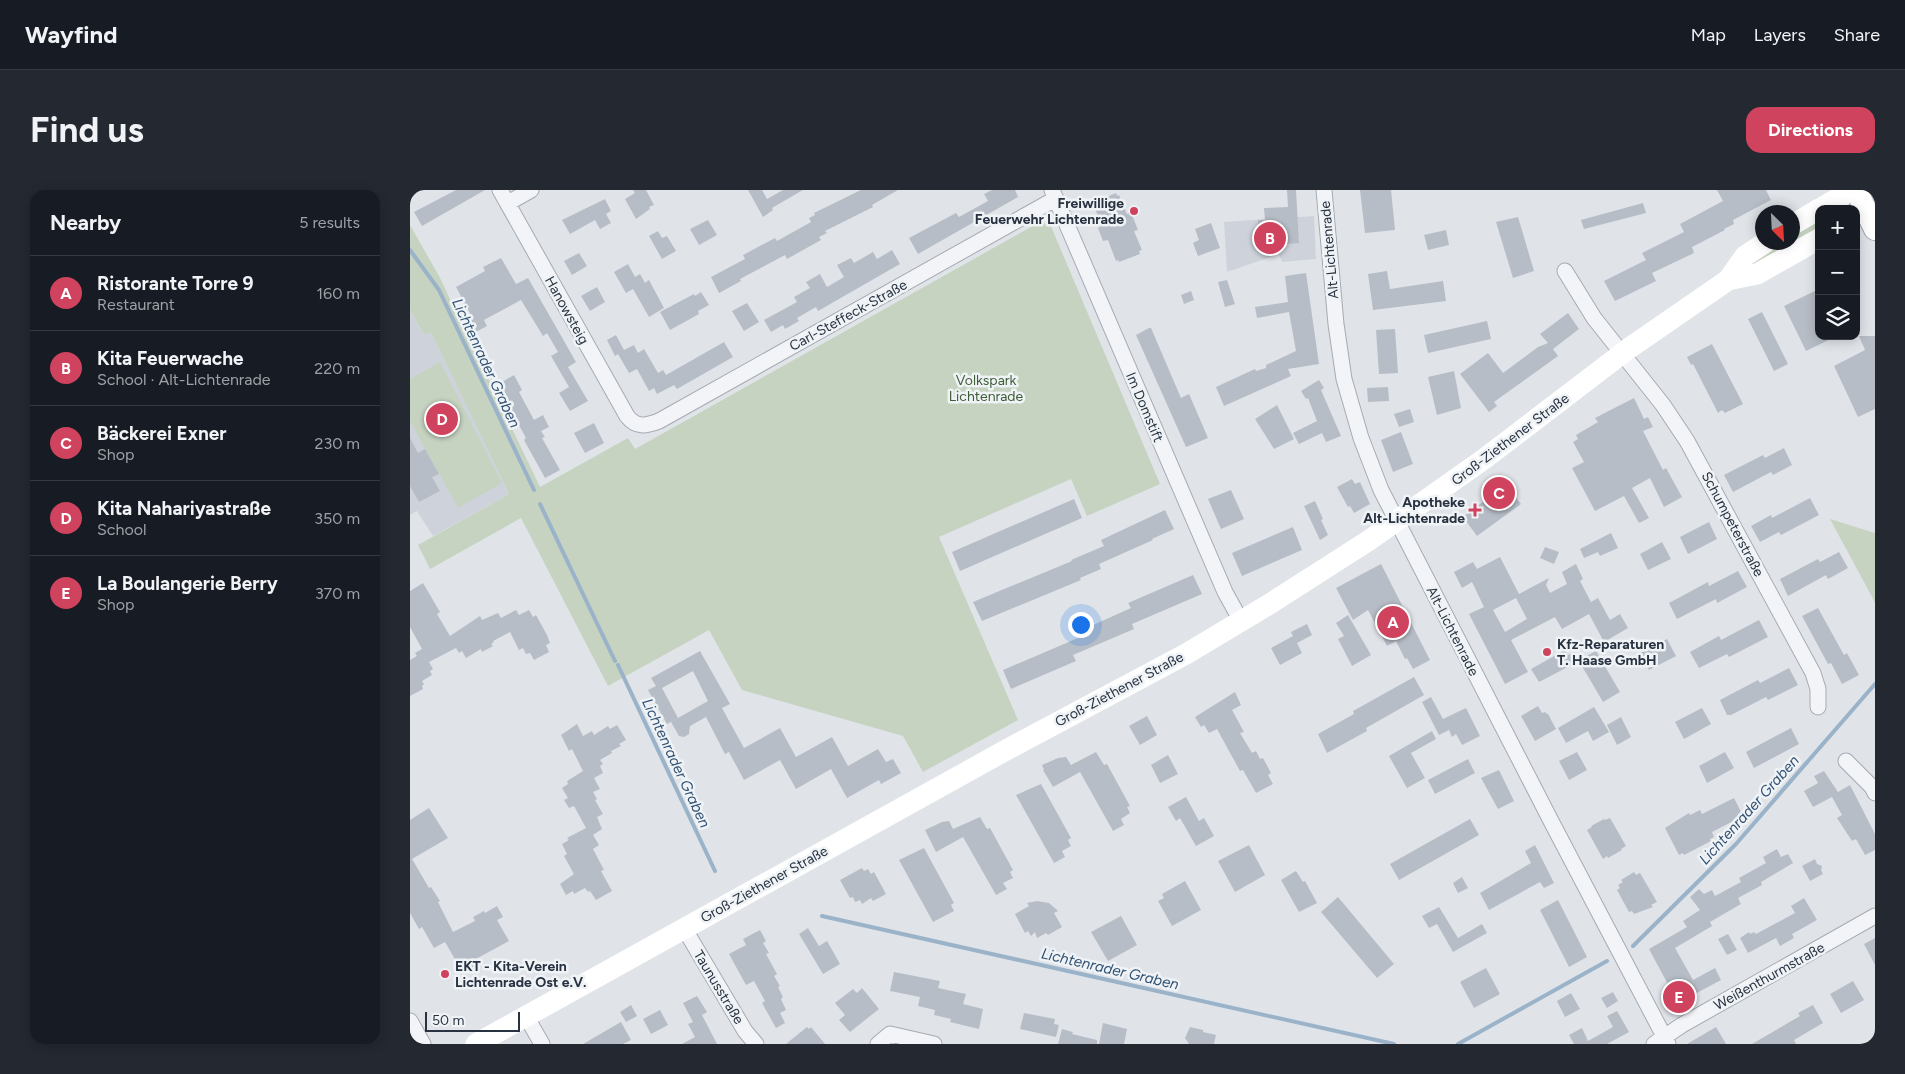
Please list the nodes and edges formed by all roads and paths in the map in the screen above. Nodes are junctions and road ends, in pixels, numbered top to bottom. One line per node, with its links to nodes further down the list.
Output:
1 (531, 190): 6 (street)
2 (1324, 190): 17 (street, Alt-Lichtenrade)
3 (1851, 190): 7 (street)
4 (1856, 190): 9 (main road)
5 (1054, 194): 16 (street, Carl-Steffeck-Straße); 18 (street, Im Domstift)
6 (504, 197): 16 (street, Hanowsteig)
7 (1826, 205)
8 (1815, 211): 10 (street)
9 (1868, 217)
10 (1800, 220)
11 (1815, 241): 14 (street, Groß-Ziethener Straße)
12 (1755, 249): 14 (street, Groß-Ziethener Straße)
13 (1565, 271): 15 (street, Schumpeterstraße)
14 (1728, 280): 15 (street, Groß-Ziethener Straße)
15 (1623, 353): 17 (street, Groß-Ziethener Straße); 19 (street, Schumpeterstraße)
16 (640, 425)
17 (1396, 521): 18 (street, Groß-Ziethener Straße); 26 (street, Alt-Lichtenrade)
18 (1241, 621): 23 (street, Groß-Ziethener Straße)
19 (1818, 707)
20 (1846, 761): 21 (street)
21 (1875, 793)
22 (1875, 916): 26 (street, Weißenthurmstraße)
23 (684, 928): 24 (street, Groß-Ziethener Straße); 30 (street, Taunusstraße)
24 (526, 1016): 28 (street, Groß-Ziethener Straße); 29 (street)
25 (410, 1022): 27 (street)
26 (1662, 1042)
27 (423, 1044)
28 (476, 1044)
29 (542, 1044)
30 (756, 1044)
31 (878, 1044): 32 (street)
32 (934, 1044)

